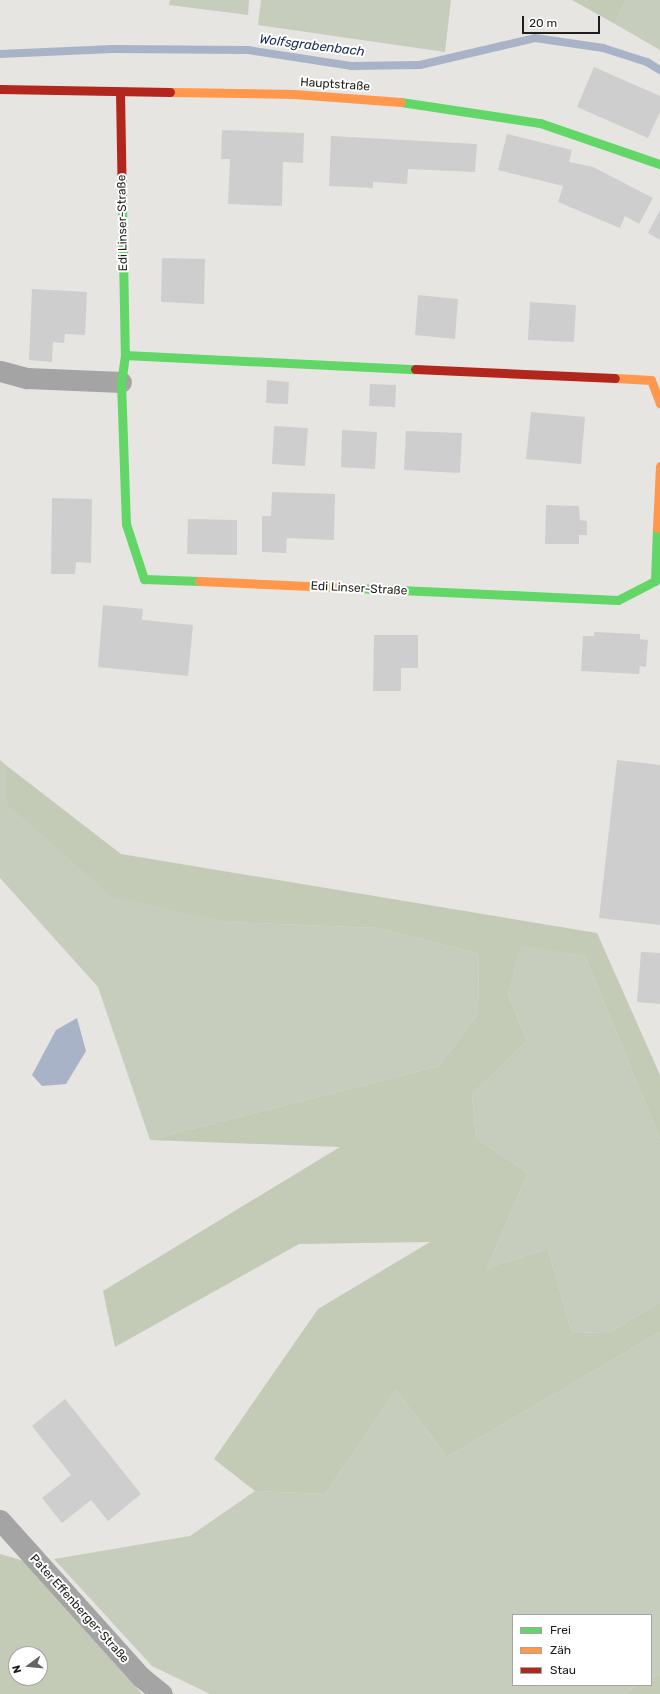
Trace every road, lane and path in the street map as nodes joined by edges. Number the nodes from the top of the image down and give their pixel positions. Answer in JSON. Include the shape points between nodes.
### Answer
{"nodes":[{"id":1,"x":0,"y":90,"type":"edge"},
{"id":2,"x":120,"y":92,"type":"junction"},
{"id":3,"x":660,"y":164,"type":"edge"},
{"id":4,"x":125,"y":355,"type":"junction"},
{"id":5,"x":0,"y":371,"type":"edge"},
{"id":6,"x":121,"y":382,"type":"junction"},
{"id":7,"x":660,"y":403,"type":"edge"},
{"id":8,"x":660,"y":466,"type":"edge"},
{"id":9,"x":0,"y":1520,"type":"edge"},
{"id":10,"x":162,"y":1694,"type":"edge"}],
"edges":[{"from":1,"to":2,"type":"street","name":"Hauptstraße"},
{"from":2,"to":3,"type":"street","name":"Hauptstraße","via":[[294,94],[401,102],[540,123]]},
{"from":2,"to":4,"type":"street","name":"Edi Linser-Straße"},
{"from":4,"to":6,"type":"street","name":"Edi Linser-Straße"},
{"from":4,"to":7,"type":"street","via":[[651,380]]},
{"from":5,"to":6,"type":"street","via":[[27,378]]},
{"from":6,"to":8,"type":"street","name":"Edi Linser-Straße","via":[[126,524],[144,579],[618,600],[655,581]]},
{"from":9,"to":10,"type":"street","name":"Pater Effenberger-Straße","via":[[141,1677]]}]}
